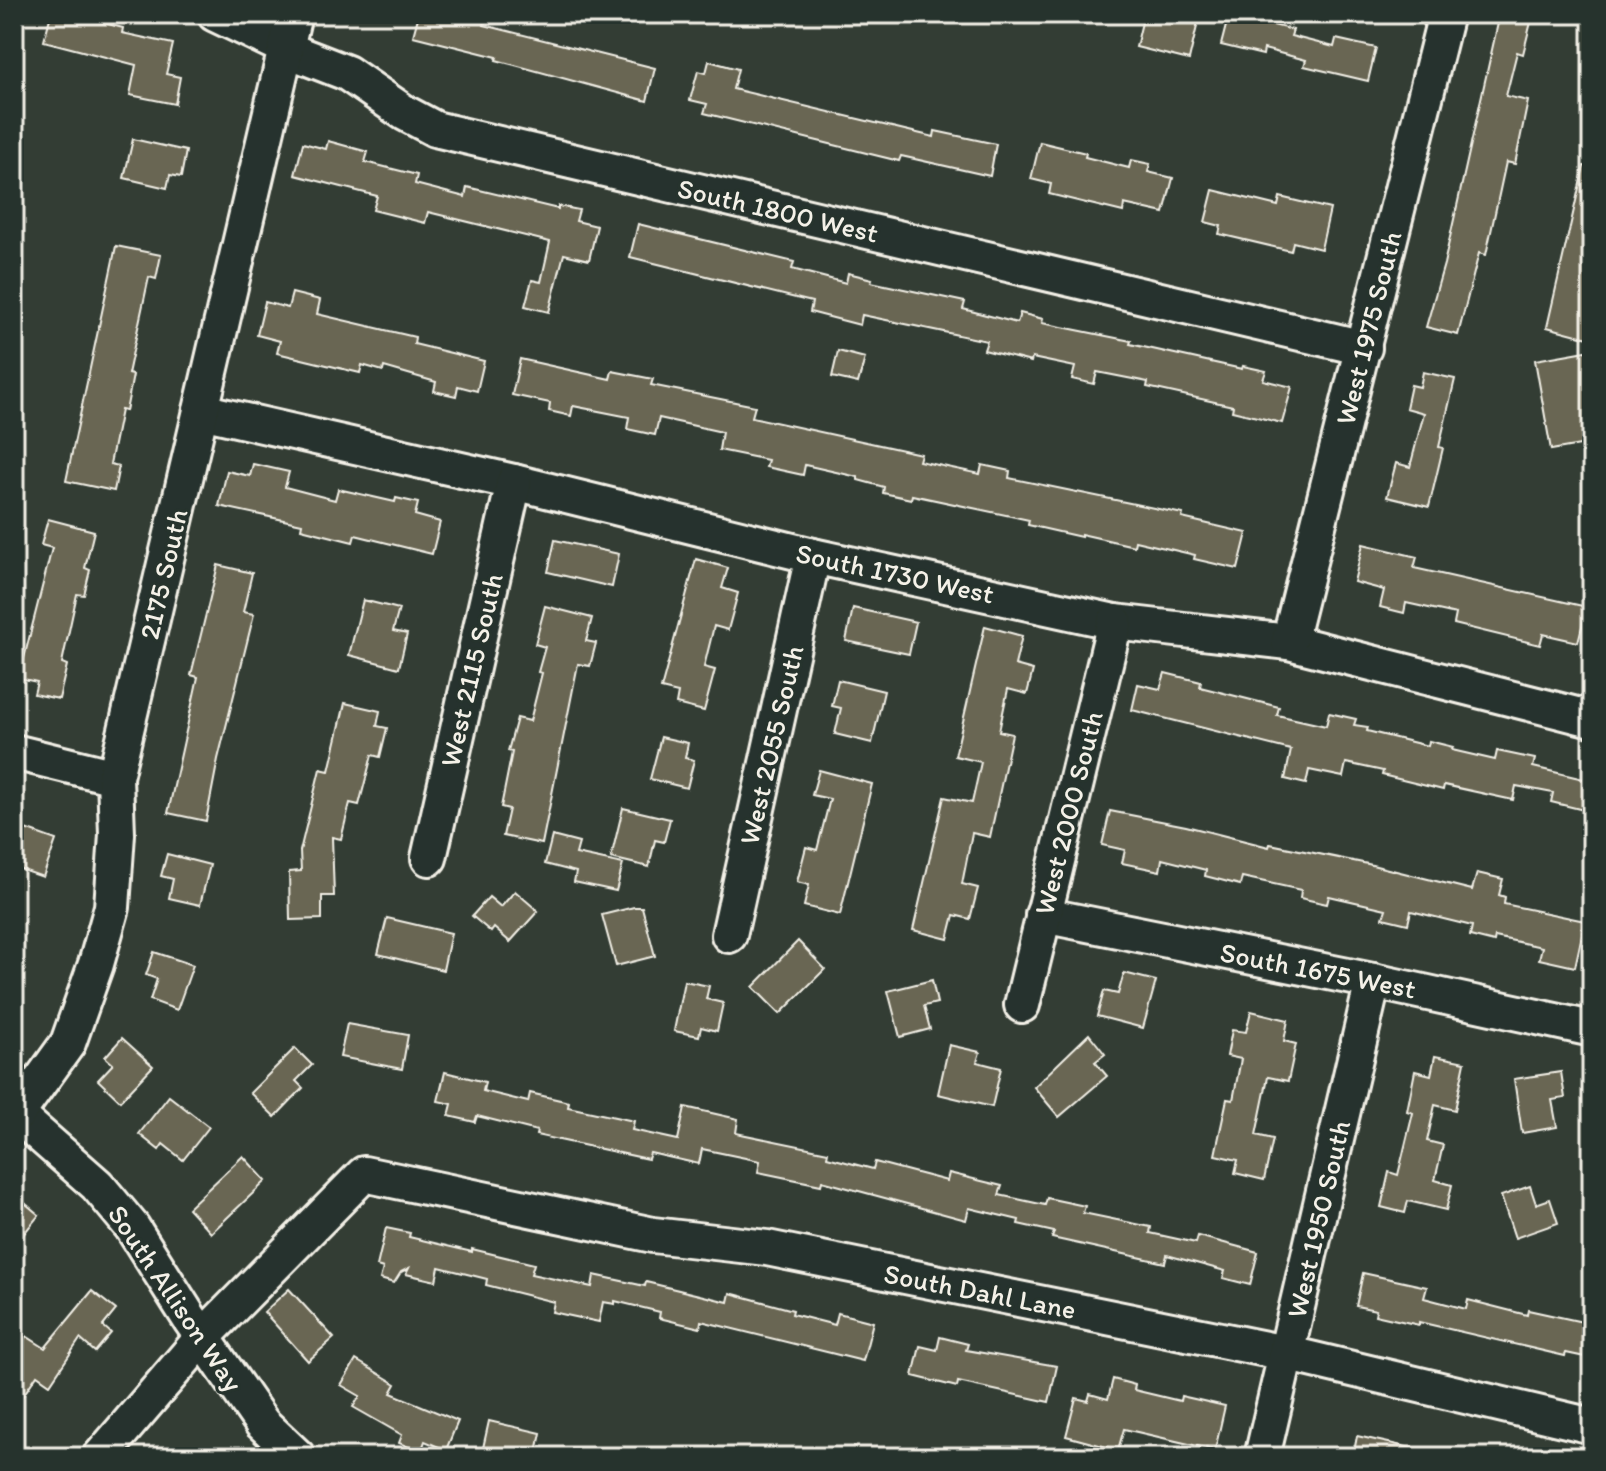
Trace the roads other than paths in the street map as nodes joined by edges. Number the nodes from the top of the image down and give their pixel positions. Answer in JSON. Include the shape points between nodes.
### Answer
{"nodes":[{"id":1,"x":215,"y":14,"type":"edge"},
{"id":2,"x":294,"y":14,"type":"edge"},
{"id":3,"x":1439,"y":16,"type":"edge"},
{"id":4,"x":286,"y":48,"type":"junction"},
{"id":5,"x":1364,"y":348,"type":"junction"},
{"id":6,"x":201,"y":411,"type":"junction"},
{"id":7,"x":514,"y":482,"type":"junction"},
{"id":8,"x":813,"y":556,"type":"junction"},
{"id":9,"x":1115,"y":622,"type":"junction"},
{"id":10,"x":1289,"y":642,"type":"junction"},
{"id":11,"x":1592,"y":719,"type":"edge"},
{"id":12,"x":14,"y":752,"type":"edge"},
{"id":13,"x":115,"y":777,"type":"junction"},
{"id":14,"x":429,"y":858,"type":"dead end"},
{"id":15,"x":1043,"y":915,"type":"junction"},
{"id":16,"x":729,"y":935,"type":"dead end"},
{"id":17,"x":1373,"y":981,"type":"junction"},
{"id":18,"x":1022,"y":1005,"type":"dead end"},
{"id":19,"x":1592,"y":1029,"type":"edge"},
{"id":20,"x":15,"y":1115,"type":"edge"},
{"id":21,"x":203,"y":1337,"type":"junction"},
{"id":22,"x":1285,"y":1353,"type":"junction"},
{"id":23,"x":1592,"y":1426,"type":"edge"},
{"id":24,"x":100,"y":1457,"type":"edge"},
{"id":25,"x":298,"y":1457,"type":"edge"},
{"id":26,"x":1262,"y":1457,"type":"edge"}],
"edges":[{"from":1,"to":4,"type":"street","name":"South 1800 West"},
{"from":2,"to":4,"type":"street","name":"2175 South"},
{"from":3,"to":5,"type":"street","name":"West 1975 South"},
{"from":4,"to":5,"type":"street","name":"South 1800 West","via":[[347,73],[435,129]]},
{"from":4,"to":6,"type":"street","name":"2175 South"},
{"from":5,"to":10,"type":"street","name":"West 1975 South"},
{"from":6,"to":7,"type":"street","name":"South 1730 West"},
{"from":6,"to":13,"type":"street","name":"2175 South"},
{"from":7,"to":8,"type":"street","name":"South 1730 West"},
{"from":7,"to":14,"type":"street","name":"West 2115 South"},
{"from":8,"to":9,"type":"street","name":"South 1730 West"},
{"from":8,"to":16,"type":"street","name":"West 2055 South"},
{"from":9,"to":10,"type":"street","name":"South 1730 West"},
{"from":9,"to":15,"type":"street","name":"West 2000 South"},
{"from":10,"to":11,"type":"street","name":"South 1730 West"},
{"from":12,"to":13,"type":"street"},
{"from":13,"to":20,"type":"street","name":"2175 South","via":[[112,907],[96,964],[68,1043]]},
{"from":15,"to":17,"type":"street","name":"South 1675 West"},
{"from":15,"to":18,"type":"street","name":"West 2000 South"},
{"from":17,"to":19,"type":"street","name":"South 1675 West"},
{"from":17,"to":22,"type":"street","name":"West 1950 South"},
{"from":20,"to":21,"type":"street","name":"South Allison Way","via":[[97,1185],[132,1227]]},
{"from":21,"to":22,"type":"street","name":"South Dahl Lane","via":[[364,1174],[653,1235],[767,1248]]},
{"from":21,"to":24,"type":"street"},
{"from":21,"to":25,"type":"street","name":"South Allison Way","via":[[262,1423]]},
{"from":22,"to":23,"type":"street","name":"South Dahl Lane"},
{"from":22,"to":26,"type":"street","name":"West 1950 South"}]}
